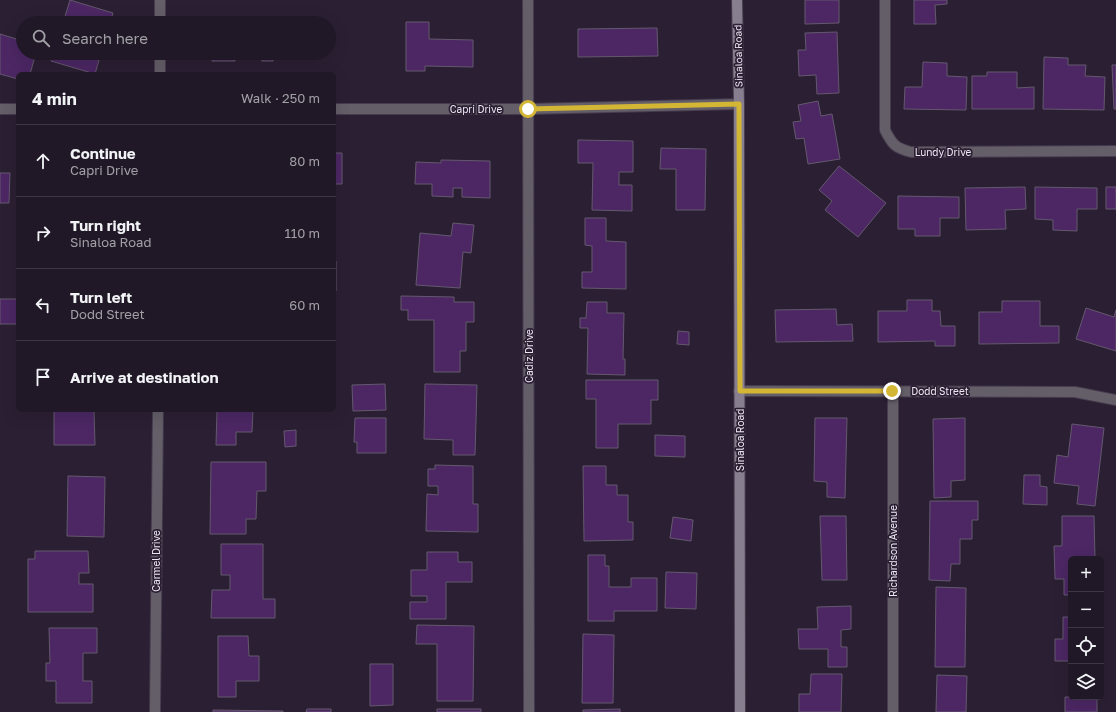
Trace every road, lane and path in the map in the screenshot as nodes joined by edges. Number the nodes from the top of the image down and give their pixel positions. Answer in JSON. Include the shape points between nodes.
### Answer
{"nodes":[{"id":1,"x":160,"y":0,"type":"edge"},
{"id":2,"x":528,"y":0,"type":"edge"},
{"id":3,"x":738,"y":0,"type":"edge"},
{"id":4,"x":885,"y":0,"type":"edge"},
{"id":5,"x":160,"y":16,"type":"edge"},
{"id":6,"x":160,"y":60,"type":"edge"},
{"id":7,"x":160,"y":72,"type":"edge"},
{"id":8,"x":739,"y":104,"type":"junction"},
{"id":9,"x":0,"y":109,"type":"edge"},
{"id":10,"x":16,"y":109,"type":"edge"},
{"id":11,"x":336,"y":109,"type":"edge"},
{"id":12,"x":528,"y":109,"type":"junction"},
{"id":13,"x":1116,"y":151,"type":"edge"},
{"id":14,"x":740,"y":391,"type":"junction"},
{"id":15,"x":892,"y":391,"type":"junction"},
{"id":16,"x":1116,"y":400,"type":"edge"},
{"id":17,"x":158,"y":412,"type":"edge"},
{"id":18,"x":155,"y":712,"type":"edge"},
{"id":19,"x":529,"y":712,"type":"edge"},
{"id":20,"x":740,"y":712,"type":"edge"},
{"id":21,"x":893,"y":712,"type":"edge"}],
"edges":[{"from":1,"to":5,"type":"street"},
{"from":2,"to":12,"type":"street","name":"Cadiz Drive"},
{"from":3,"to":8,"type":"street","name":"Sinaloa Road"},
{"from":4,"to":13,"type":"street","name":"Lundy Drive","via":[[885,130],[890,141],[900,149],[911,152]]},
{"from":6,"to":7,"type":"street"},
{"from":8,"to":12,"type":"street","name":"Capri Drive"},
{"from":8,"to":14,"type":"street","name":"Sinaloa Road"},
{"from":9,"to":10,"type":"street"},
{"from":11,"to":12,"type":"street","name":"Capri Drive"},
{"from":12,"to":19,"type":"street","name":"Cadiz Drive"},
{"from":14,"to":15,"type":"street","name":"Dodd Street"},
{"from":14,"to":20,"type":"street","name":"Sinaloa Road"},
{"from":15,"to":16,"type":"street","name":"Dodd Street","via":[[1075,392]]},
{"from":15,"to":21,"type":"street","name":"Richardson Avenue"},
{"from":17,"to":18,"type":"street","name":"Carmel Drive"}]}
